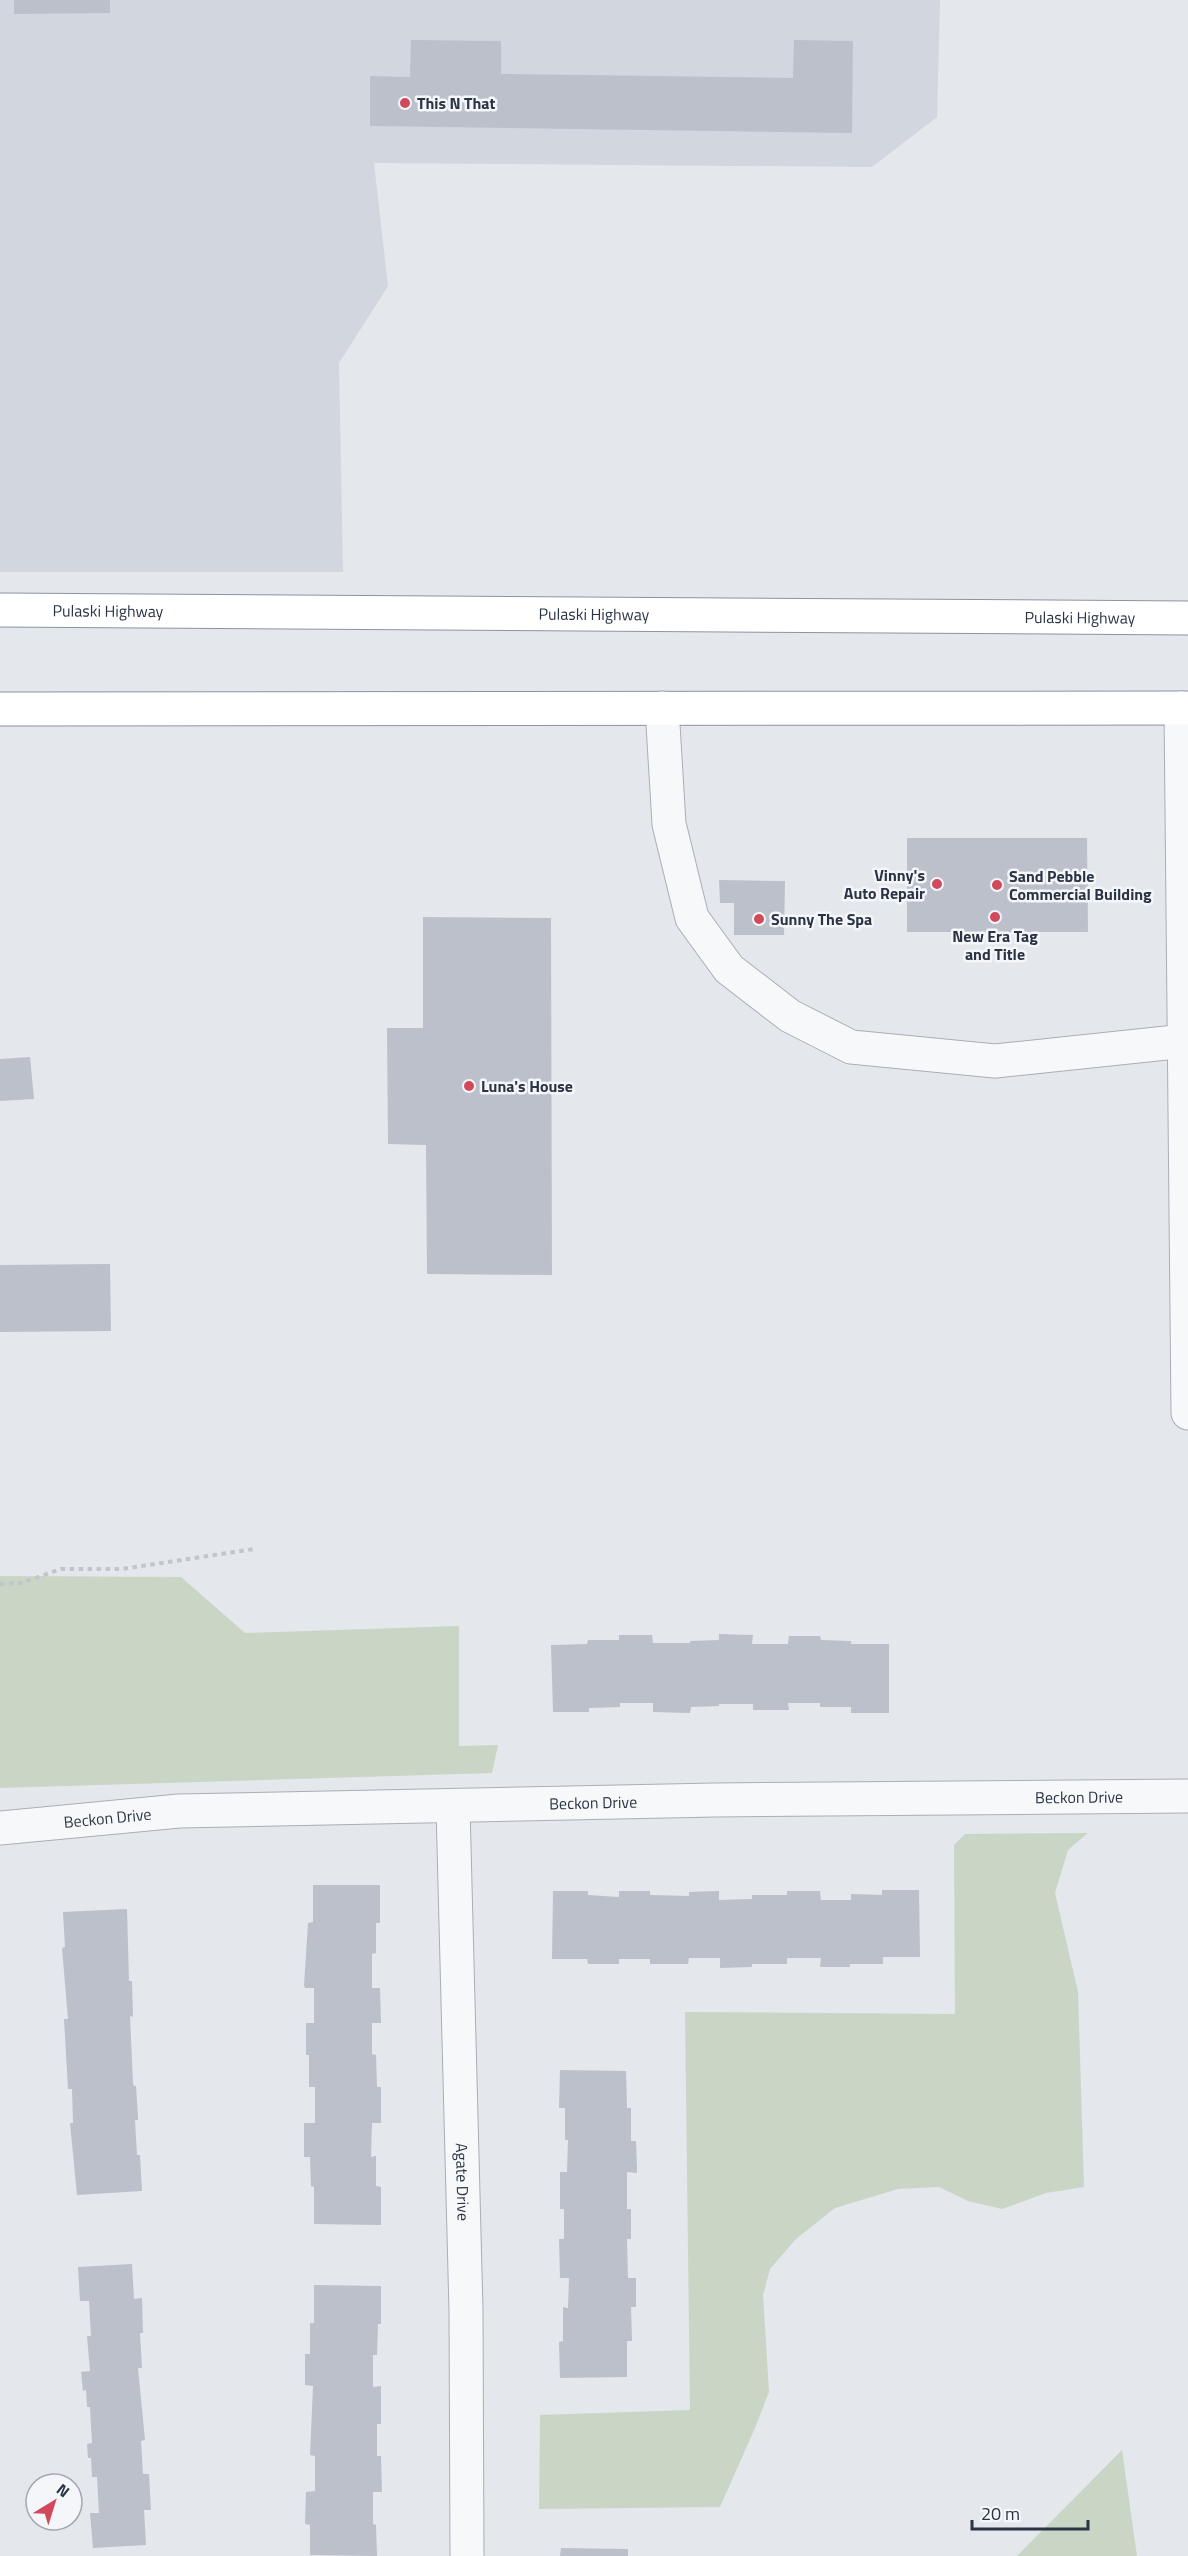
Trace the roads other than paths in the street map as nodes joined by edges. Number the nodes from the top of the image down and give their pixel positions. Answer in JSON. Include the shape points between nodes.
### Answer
{"nodes":[{"id":1,"x":0,"y":610,"type":"edge"},
{"id":2,"x":1188,"y":618,"type":"edge"},
{"id":3,"x":662,"y":708,"type":"junction"},
{"id":4,"x":1185,"y":708,"type":"edge"},
{"id":5,"x":0,"y":709,"type":"edge"},
{"id":6,"x":1185,"y":1041,"type":"junction"},
{"id":7,"x":1187,"y":1131,"type":"edge"},
{"id":8,"x":1188,"y":1413,"type":"edge"},
{"id":9,"x":1188,"y":1796,"type":"edge"},
{"id":10,"x":453,"y":1807,"type":"junction"},
{"id":11,"x":0,"y":1828,"type":"edge"},
{"id":12,"x":467,"y":2556,"type":"edge"}],
"edges":[{"from":1,"to":2,"type":"highway","name":"Pulaski Highway"},
{"from":3,"to":4,"type":"highway"},
{"from":3,"to":5,"type":"highway"},
{"from":3,"to":6,"type":"street","via":[[669,824],[692,918],[729,969],[790,1016],[851,1047],[995,1061]]},
{"from":4,"to":6,"type":"street"},
{"from":6,"to":7,"type":"street"},
{"from":7,"to":8,"type":"street"},
{"from":9,"to":10,"type":"street","name":"Beckon Drive","via":[[715,1800]]},
{"from":10,"to":11,"type":"street","name":"Beckon Drive","via":[[179,1811]]},
{"from":10,"to":12,"type":"street","name":"Agate Drive","via":[[466,2311]]}]}
